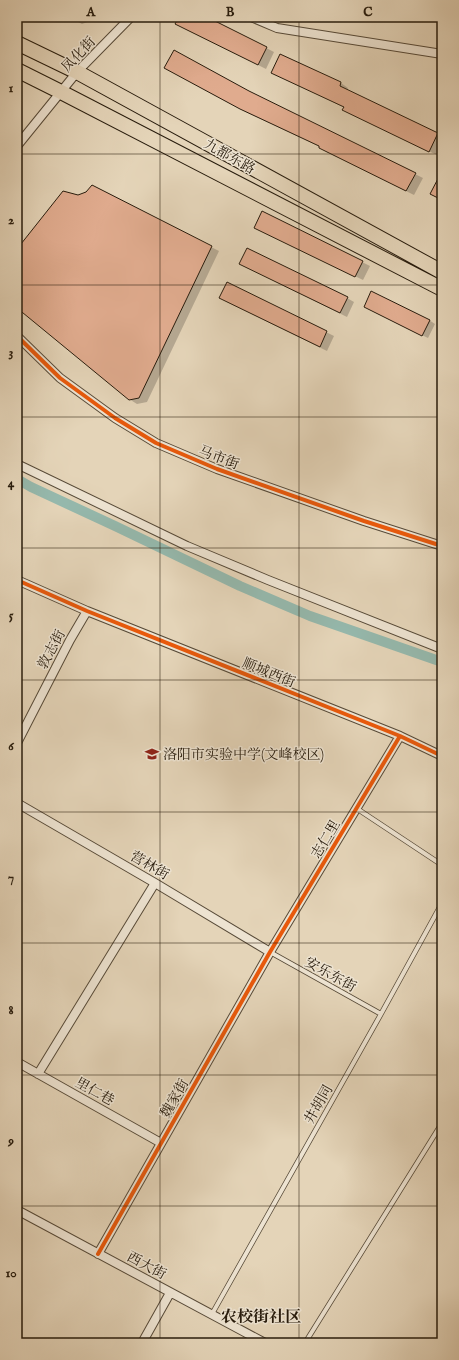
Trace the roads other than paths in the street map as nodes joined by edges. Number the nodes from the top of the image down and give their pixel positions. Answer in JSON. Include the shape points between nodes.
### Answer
{"nodes":[{"id":1,"x":131,"y":17,"type":"edge"},
{"id":2,"x":251,"y":17,"type":"edge"},
{"id":3,"x":17,"y":43,"type":"edge"},
{"id":4,"x":442,"y":54,"type":"edge"},
{"id":5,"x":17,"y":70,"type":"edge"},
{"id":6,"x":77,"y":72,"type":"junction"},
{"id":7,"x":61,"y":92,"type":"junction"},
{"id":8,"x":17,"y":146,"type":"edge"},
{"id":9,"x":442,"y":272,"type":"edge"},
{"id":10,"x":442,"y":289,"type":"edge"},
{"id":11,"x":17,"y":336,"type":"edge"},
{"id":12,"x":17,"y":464,"type":"edge"},
{"id":13,"x":442,"y":546,"type":"edge"},
{"id":14,"x":17,"y":580,"type":"edge"},
{"id":15,"x":88,"y":611,"type":"junction"},
{"id":16,"x":442,"y":649,"type":"edge"},
{"id":17,"x":400,"y":736,"type":"junction"},
{"id":18,"x":17,"y":743,"type":"edge"},
{"id":19,"x":442,"y":756,"type":"edge"},
{"id":20,"x":17,"y":803,"type":"edge"},
{"id":21,"x":356,"y":808,"type":"junction"},
{"id":22,"x":442,"y":865,"type":"edge"},
{"id":23,"x":155,"y":883,"type":"junction"},
{"id":24,"x":442,"y":903,"type":"edge"},
{"id":25,"x":270,"y":952,"type":"junction"},
{"id":26,"x":381,"y":1014,"type":"junction"},
{"id":27,"x":17,"y":1062,"type":"edge"},
{"id":28,"x":38,"y":1074,"type":"junction"},
{"id":29,"x":442,"y":1123,"type":"edge"},
{"id":30,"x":161,"y":1143,"type":"junction"},
{"id":31,"x":17,"y":1210,"type":"edge"},
{"id":32,"x":98,"y":1254,"type":"junction"},
{"id":33,"x":170,"y":1292,"type":"junction"},
{"id":34,"x":211,"y":1314,"type":"junction"},
{"id":35,"x":142,"y":1343,"type":"edge"},
{"id":36,"x":265,"y":1343,"type":"edge"},
{"id":37,"x":305,"y":1343,"type":"edge"}],
"edges":[{"from":1,"to":6,"type":"street","name":"凤化街"},
{"from":2,"to":4,"type":"street","via":[[277,28]]},
{"from":3,"to":6,"type":"highway","name":"九都东路"},
{"from":5,"to":7,"type":"highway","name":"九都东路"},
{"from":6,"to":7,"type":"street","name":"凤化街"},
{"from":6,"to":9,"type":"highway","name":"九都东路"},
{"from":7,"to":8,"type":"street","name":"凤化街"},
{"from":7,"to":10,"type":"highway","name":"九都东路"},
{"from":11,"to":13,"type":"street","name":"马市街","via":[[60,378],[115,418],[156,443],[217,469]]},
{"from":12,"to":16,"type":"street","via":[[202,552]]},
{"from":14,"to":15,"type":"street","name":"顺城西街"},
{"from":15,"to":17,"type":"street","name":"顺城西街"},
{"from":15,"to":18,"type":"street","name":"敦志街","via":[[70,640]]},
{"from":17,"to":19,"type":"street","name":"顺城西街"},
{"from":17,"to":21,"type":"street","name":"志仁里"},
{"from":20,"to":23,"type":"street","name":"营林街"},
{"from":21,"to":22,"type":"lane"},
{"from":21,"to":25,"type":"street","name":"志仁里"},
{"from":23,"to":25,"type":"street","name":"营林街"},
{"from":23,"to":28,"type":"street"},
{"from":24,"to":26,"type":"lane","name":"井胡同"},
{"from":25,"to":26,"type":"lane","name":"安乐东街"},
{"from":25,"to":30,"type":"street","name":"魏家街"},
{"from":26,"to":34,"type":"lane","name":"井胡同"},
{"from":27,"to":28,"type":"street","name":"里仁巷"},
{"from":28,"to":30,"type":"street","name":"里仁巷"},
{"from":29,"to":37,"type":"lane"},
{"from":30,"to":32,"type":"street","name":"魏家街"},
{"from":31,"to":32,"type":"street","name":"西大街"},
{"from":32,"to":33,"type":"street","name":"西大街"},
{"from":33,"to":34,"type":"street","name":"西大街"},
{"from":33,"to":35,"type":"street"},
{"from":34,"to":36,"type":"street","name":"西大街"}]}
